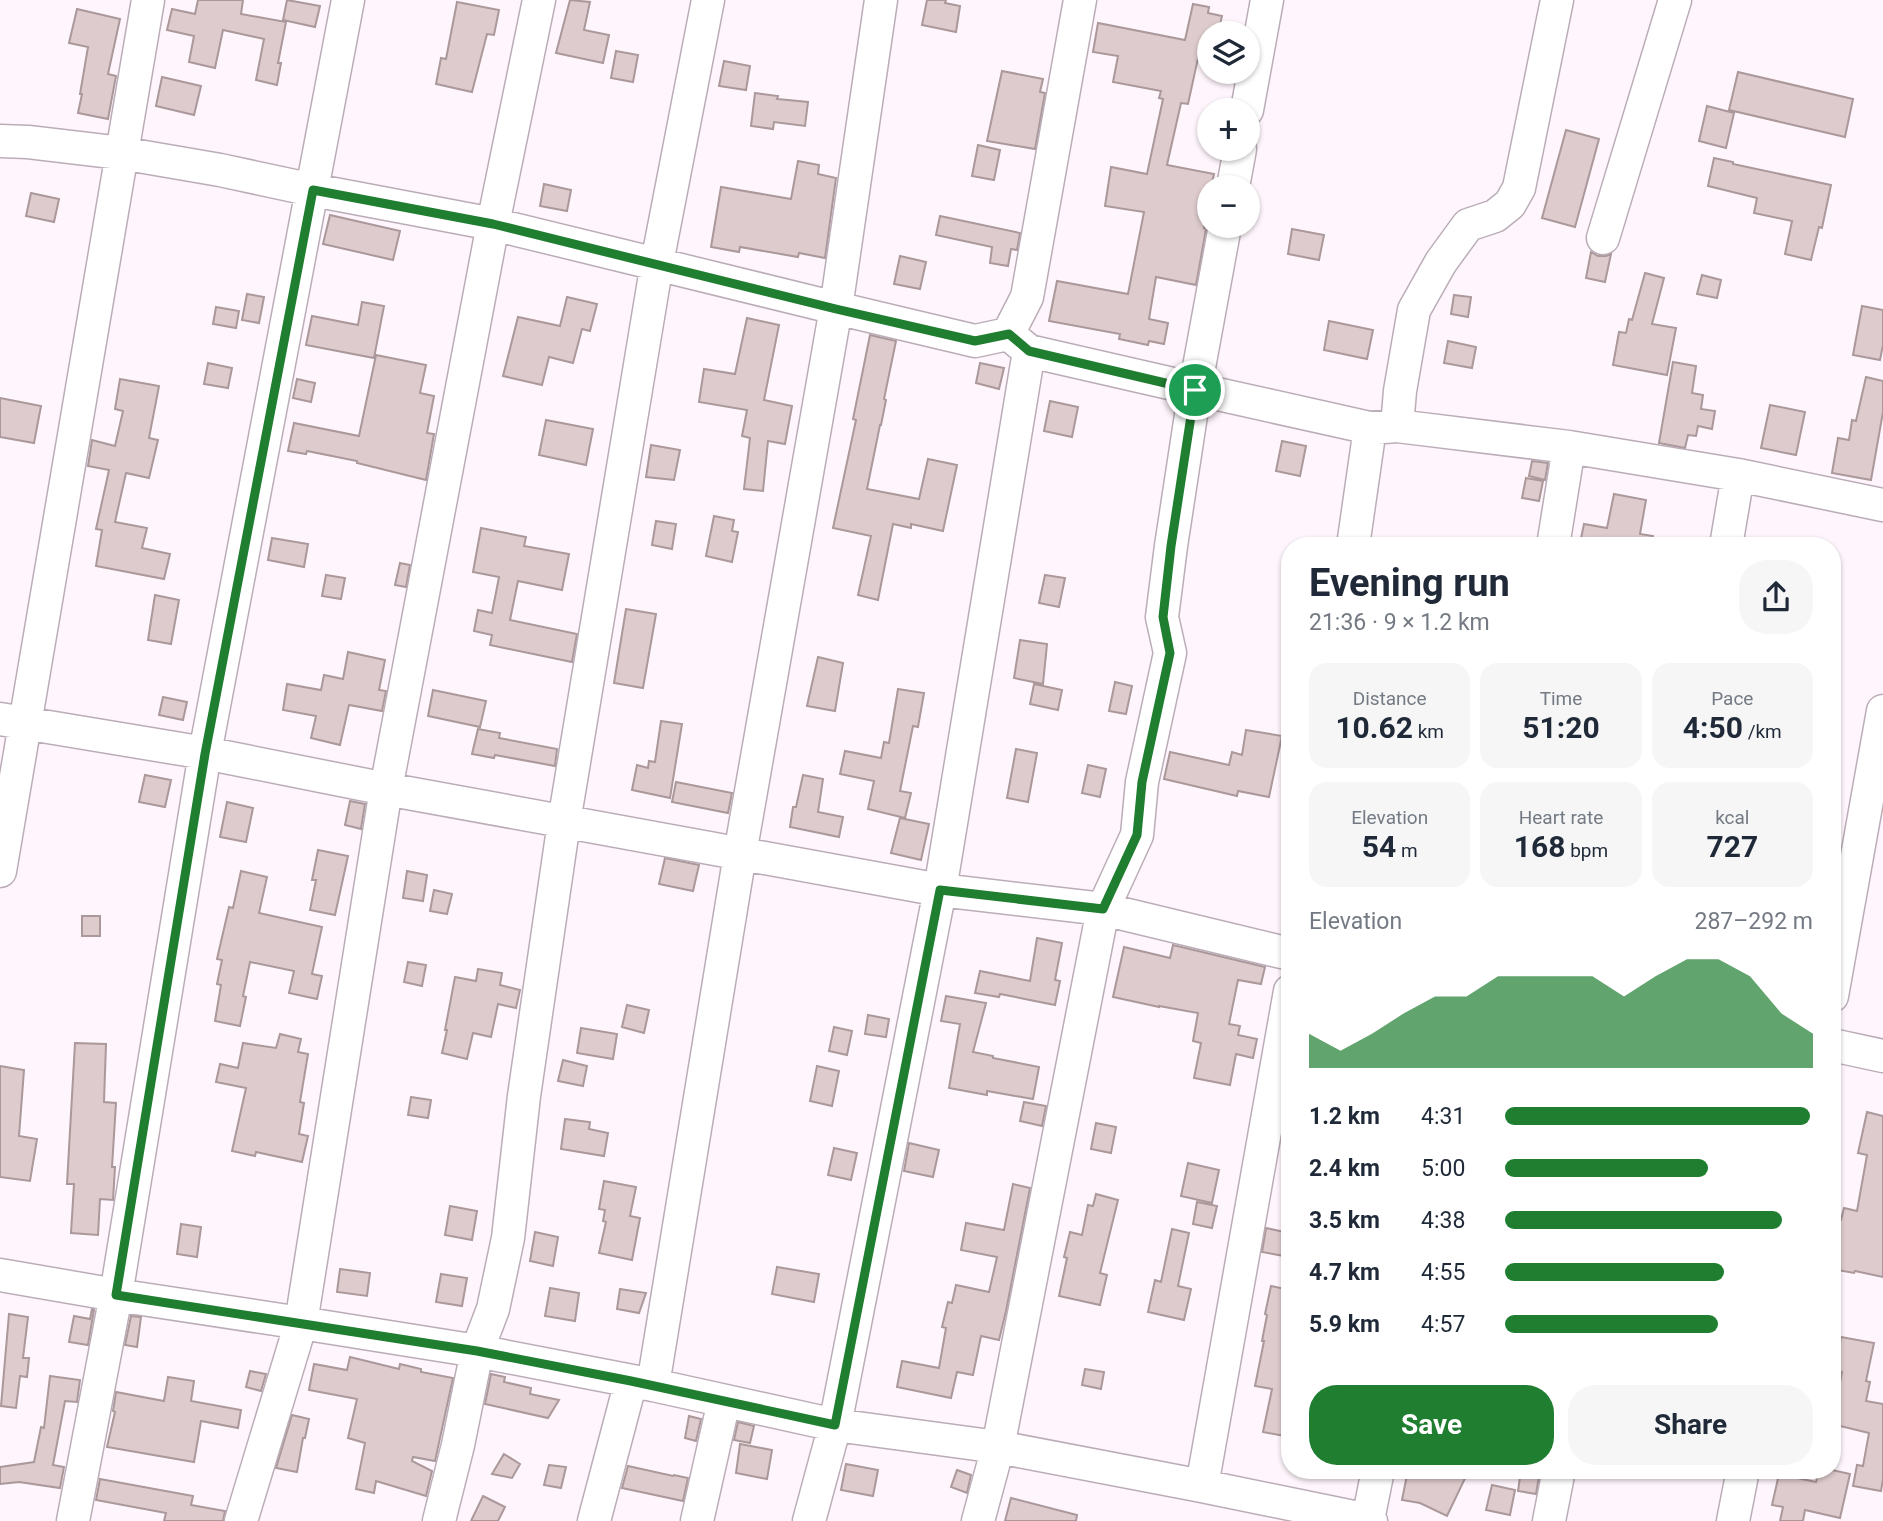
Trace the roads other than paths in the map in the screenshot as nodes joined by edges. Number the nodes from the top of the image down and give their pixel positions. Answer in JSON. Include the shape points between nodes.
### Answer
{"nodes":[{"id":1,"x":148,"y":0,"type":"edge"},
{"id":2,"x":348,"y":0,"type":"edge"},
{"id":3,"x":538,"y":0,"type":"edge"},
{"id":4,"x":708,"y":0,"type":"edge"},
{"id":5,"x":881,"y":0,"type":"edge"},
{"id":6,"x":1080,"y":0,"type":"edge"},
{"id":7,"x":1267,"y":0,"type":"edge"},
{"id":8,"x":1557,"y":0,"type":"edge"},
{"id":9,"x":1675,"y":0,"type":"edge"},
{"id":10,"x":1249,"y":98,"type":"edge"},
{"id":11,"x":0,"y":141,"type":"edge"},
{"id":12,"x":121,"y":153,"type":"junction"},
{"id":13,"x":313,"y":190,"type":"junction"},
{"id":14,"x":493,"y":224,"type":"junction"},
{"id":15,"x":1223,"y":238,"type":"edge"},
{"id":16,"x":1603,"y":238,"type":"dead end"},
{"id":17,"x":657,"y":263,"type":"junction"},
{"id":18,"x":836,"y":309,"type":"junction"},
{"id":19,"x":1019,"y":342,"type":"junction"},
{"id":20,"x":1195,"y":390,"type":"junction"},
{"id":21,"x":1383,"y":427,"type":"junction"},
{"id":22,"x":1569,"y":447,"type":"junction"},
{"id":23,"x":1738,"y":475,"type":"junction"},
{"id":24,"x":1883,"y":505,"type":"edge"},
{"id":25,"x":1355,"y":537,"type":"edge"},
{"id":26,"x":1554,"y":537,"type":"edge"},
{"id":27,"x":1728,"y":537,"type":"edge"},
{"id":28,"x":1883,"y":711,"type":"edge"},
{"id":29,"x":12,"y":721,"type":"edge"},
{"id":30,"x":205,"y":754,"type":"junction"},
{"id":31,"x":386,"y":789,"type":"junction"},
{"id":32,"x":564,"y":822,"type":"junction"},
{"id":33,"x":740,"y":854,"type":"junction"},
{"id":34,"x":0,"y":871,"type":"edge"},
{"id":35,"x":940,"y":890,"type":"junction"},
{"id":36,"x":1103,"y":909,"type":"junction"},
{"id":37,"x":1841,"y":946,"type":"edge"},
{"id":38,"x":1281,"y":952,"type":"edge"},
{"id":39,"x":1281,"y":1042,"type":"edge"},
{"id":40,"x":1841,"y":1047,"type":"edge"},
{"id":41,"x":1883,"y":1056,"type":"edge"},
{"id":42,"x":0,"y":1275,"type":"edge"},
{"id":43,"x":116,"y":1295,"type":"junction"},
{"id":44,"x":301,"y":1323,"type":"junction"},
{"id":45,"x":477,"y":1351,"type":"junction"},
{"id":46,"x":642,"y":1383,"type":"junction"},
{"id":47,"x":724,"y":1401,"type":"junction"},
{"id":48,"x":835,"y":1425,"type":"junction"},
{"id":49,"x":998,"y":1447,"type":"junction"},
{"id":50,"x":1376,"y":1479,"type":"edge"},
{"id":51,"x":1557,"y":1479,"type":"edge"},
{"id":52,"x":1741,"y":1479,"type":"edge"},
{"id":53,"x":1202,"y":1486,"type":"junction"},
{"id":54,"x":73,"y":1521,"type":"edge"},
{"id":55,"x":241,"y":1521,"type":"edge"},
{"id":56,"x":439,"y":1521,"type":"edge"},
{"id":57,"x":594,"y":1521,"type":"edge"},
{"id":58,"x":697,"y":1521,"type":"edge"},
{"id":59,"x":809,"y":1521,"type":"edge"},
{"id":60,"x":978,"y":1521,"type":"edge"},
{"id":61,"x":1369,"y":1521,"type":"edge"},
{"id":62,"x":1549,"y":1521,"type":"edge"},
{"id":63,"x":1733,"y":1521,"type":"edge"}],
"edges":[{"from":1,"to":12,"type":"street"},
{"from":2,"to":13,"type":"street"},
{"from":3,"to":14,"type":"street"},
{"from":4,"to":17,"type":"street"},
{"from":5,"to":18,"type":"street"},
{"from":6,"to":19,"type":"street"},
{"from":7,"to":10,"type":"street"},
{"from":8,"to":21,"type":"street","via":[[1519,188],[1510,204],[1494,216],[1468,225],[1441,262],[1414,310],[1402,379]]},
{"from":9,"to":16,"type":"street"},
{"from":11,"to":12,"type":"street"},
{"from":12,"to":13,"type":"street"},
{"from":12,"to":29,"type":"street"},
{"from":13,"to":14,"type":"street"},
{"from":13,"to":30,"type":"street"},
{"from":14,"to":17,"type":"street"},
{"from":14,"to":31,"type":"street"},
{"from":15,"to":20,"type":"street"},
{"from":17,"to":18,"type":"street"},
{"from":17,"to":32,"type":"street"},
{"from":18,"to":19,"type":"street","via":[[975,341]]},
{"from":18,"to":33,"type":"street"},
{"from":19,"to":20,"type":"street"},
{"from":19,"to":35,"type":"street"},
{"from":20,"to":21,"type":"street"},
{"from":20,"to":36,"type":"street","via":[[1163,617],[1170,653],[1142,782],[1137,835]]},
{"from":21,"to":22,"type":"street"},
{"from":21,"to":25,"type":"street"},
{"from":22,"to":23,"type":"street"},
{"from":22,"to":26,"type":"street"},
{"from":23,"to":24,"type":"street"},
{"from":23,"to":27,"type":"street"},
{"from":28,"to":37,"type":"street"},
{"from":29,"to":30,"type":"street"},
{"from":29,"to":34,"type":"street"},
{"from":30,"to":31,"type":"street"},
{"from":30,"to":43,"type":"street"},
{"from":31,"to":32,"type":"street"},
{"from":31,"to":44,"type":"street"},
{"from":32,"to":33,"type":"street"},
{"from":32,"to":45,"type":"street","via":[[508,1238],[493,1309]]},
{"from":33,"to":35,"type":"street"},
{"from":33,"to":46,"type":"street"},
{"from":35,"to":36,"type":"street"},
{"from":35,"to":48,"type":"street"},
{"from":36,"to":38,"type":"street"},
{"from":36,"to":49,"type":"street"},
{"from":39,"to":53,"type":"street"},
{"from":40,"to":41,"type":"street"},
{"from":42,"to":43,"type":"street"},
{"from":43,"to":44,"type":"street"},
{"from":43,"to":54,"type":"street"},
{"from":44,"to":45,"type":"street"},
{"from":44,"to":55,"type":"street"},
{"from":45,"to":46,"type":"street"},
{"from":45,"to":56,"type":"street"},
{"from":46,"to":47,"type":"street"},
{"from":46,"to":57,"type":"street"},
{"from":47,"to":48,"type":"street"},
{"from":47,"to":58,"type":"street"},
{"from":48,"to":49,"type":"street"},
{"from":48,"to":59,"type":"street"},
{"from":49,"to":53,"type":"street"},
{"from":49,"to":60,"type":"street"},
{"from":50,"to":61,"type":"street"},
{"from":51,"to":62,"type":"street"},
{"from":52,"to":63,"type":"street"},
{"from":53,"to":61,"type":"street"}]}
